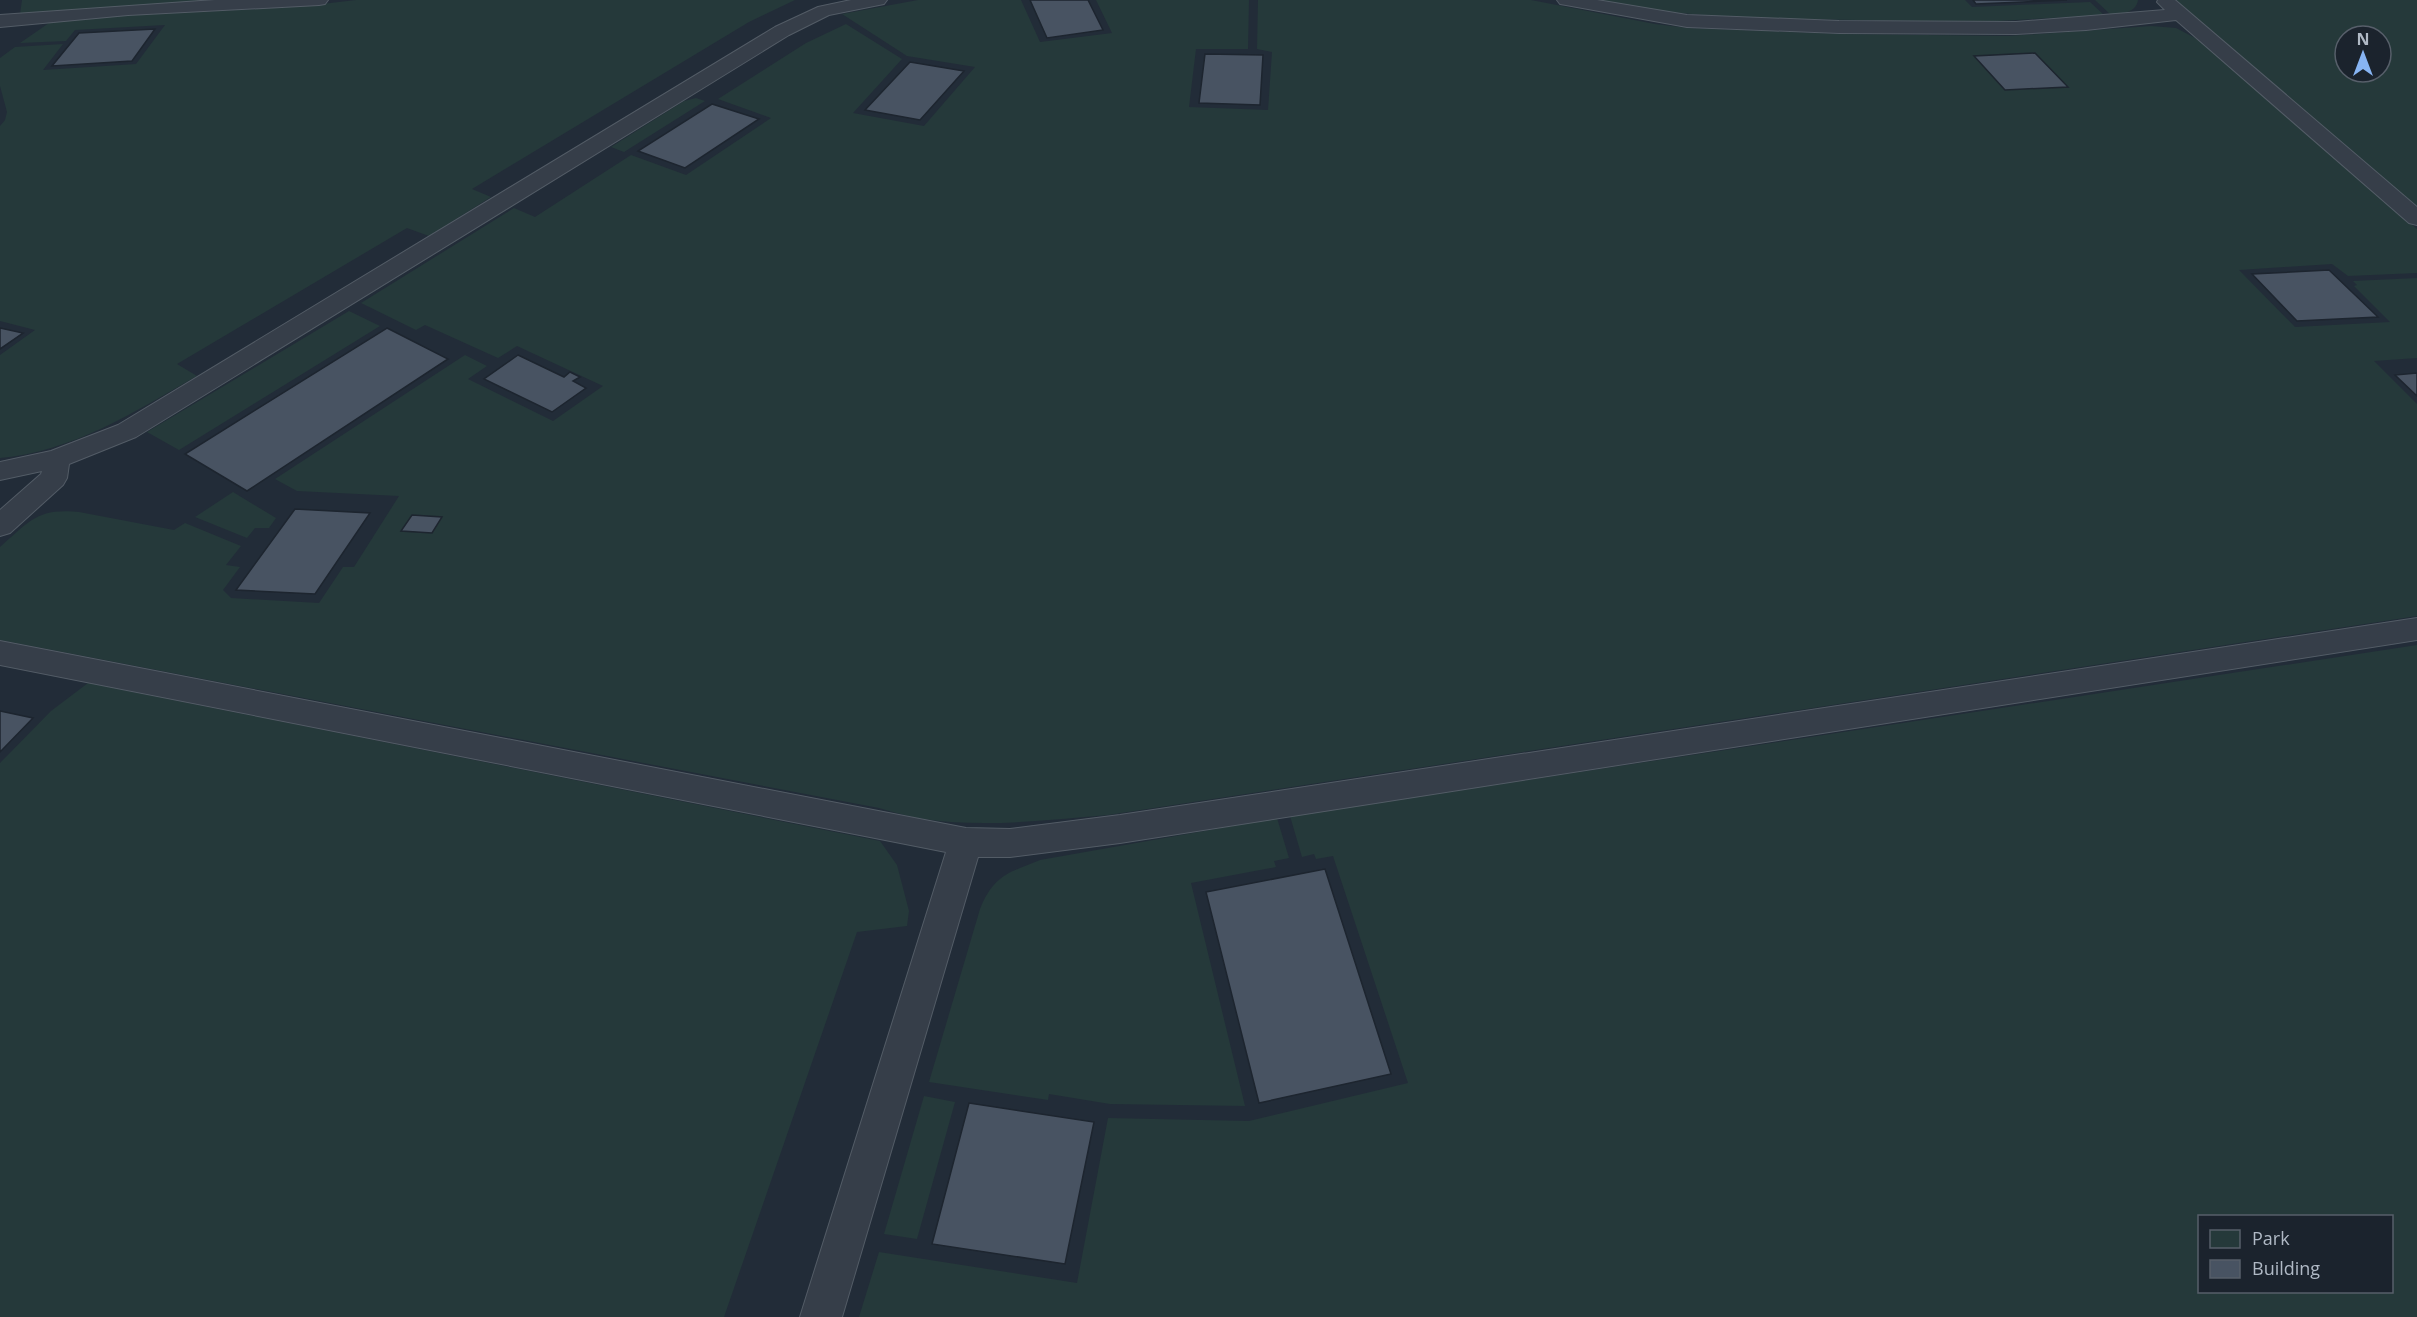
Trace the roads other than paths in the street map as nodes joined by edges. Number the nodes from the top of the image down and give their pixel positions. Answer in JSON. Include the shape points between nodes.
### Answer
{"nodes":[{"id":1,"x":319,"y":0,"type":"edge"},
{"id":2,"x":878,"y":0,"type":"edge"},
{"id":3,"x":1566,"y":0,"type":"edge"},
{"id":4,"x":2163,"y":0,"type":"edge"},
{"id":5,"x":2181,"y":14,"type":"junction"},
{"id":6,"x":0,"y":21,"type":"edge"},
{"id":7,"x":2417,"y":218,"type":"edge"},
{"id":8,"x":57,"y":459,"type":"junction"},
{"id":9,"x":0,"y":471,"type":"edge"},
{"id":10,"x":0,"y":526,"type":"edge"},
{"id":11,"x":2417,"y":629,"type":"edge"},
{"id":12,"x":0,"y":653,"type":"edge"},
{"id":13,"x":966,"y":842,"type":"junction"},
{"id":14,"x":821,"y":1317,"type":"edge"}],
"edges":[{"from":1,"to":6,"type":"lane"},
{"from":2,"to":8,"type":"lane","via":[[824,11],[782,32],[162,411],[127,431]]},
{"from":3,"to":5,"type":"lane","via":[[1687,21],[1839,27],[2016,28]]},
{"from":4,"to":5,"type":"lane"},
{"from":5,"to":7,"type":"lane"},
{"from":8,"to":9,"type":"lane"},
{"from":8,"to":10,"type":"lane","via":[[54,478]]},
{"from":11,"to":13,"type":"lane","via":[[1120,830],[1010,843]]},
{"from":12,"to":13,"type":"lane"},
{"from":13,"to":14,"type":"lane"}]}
